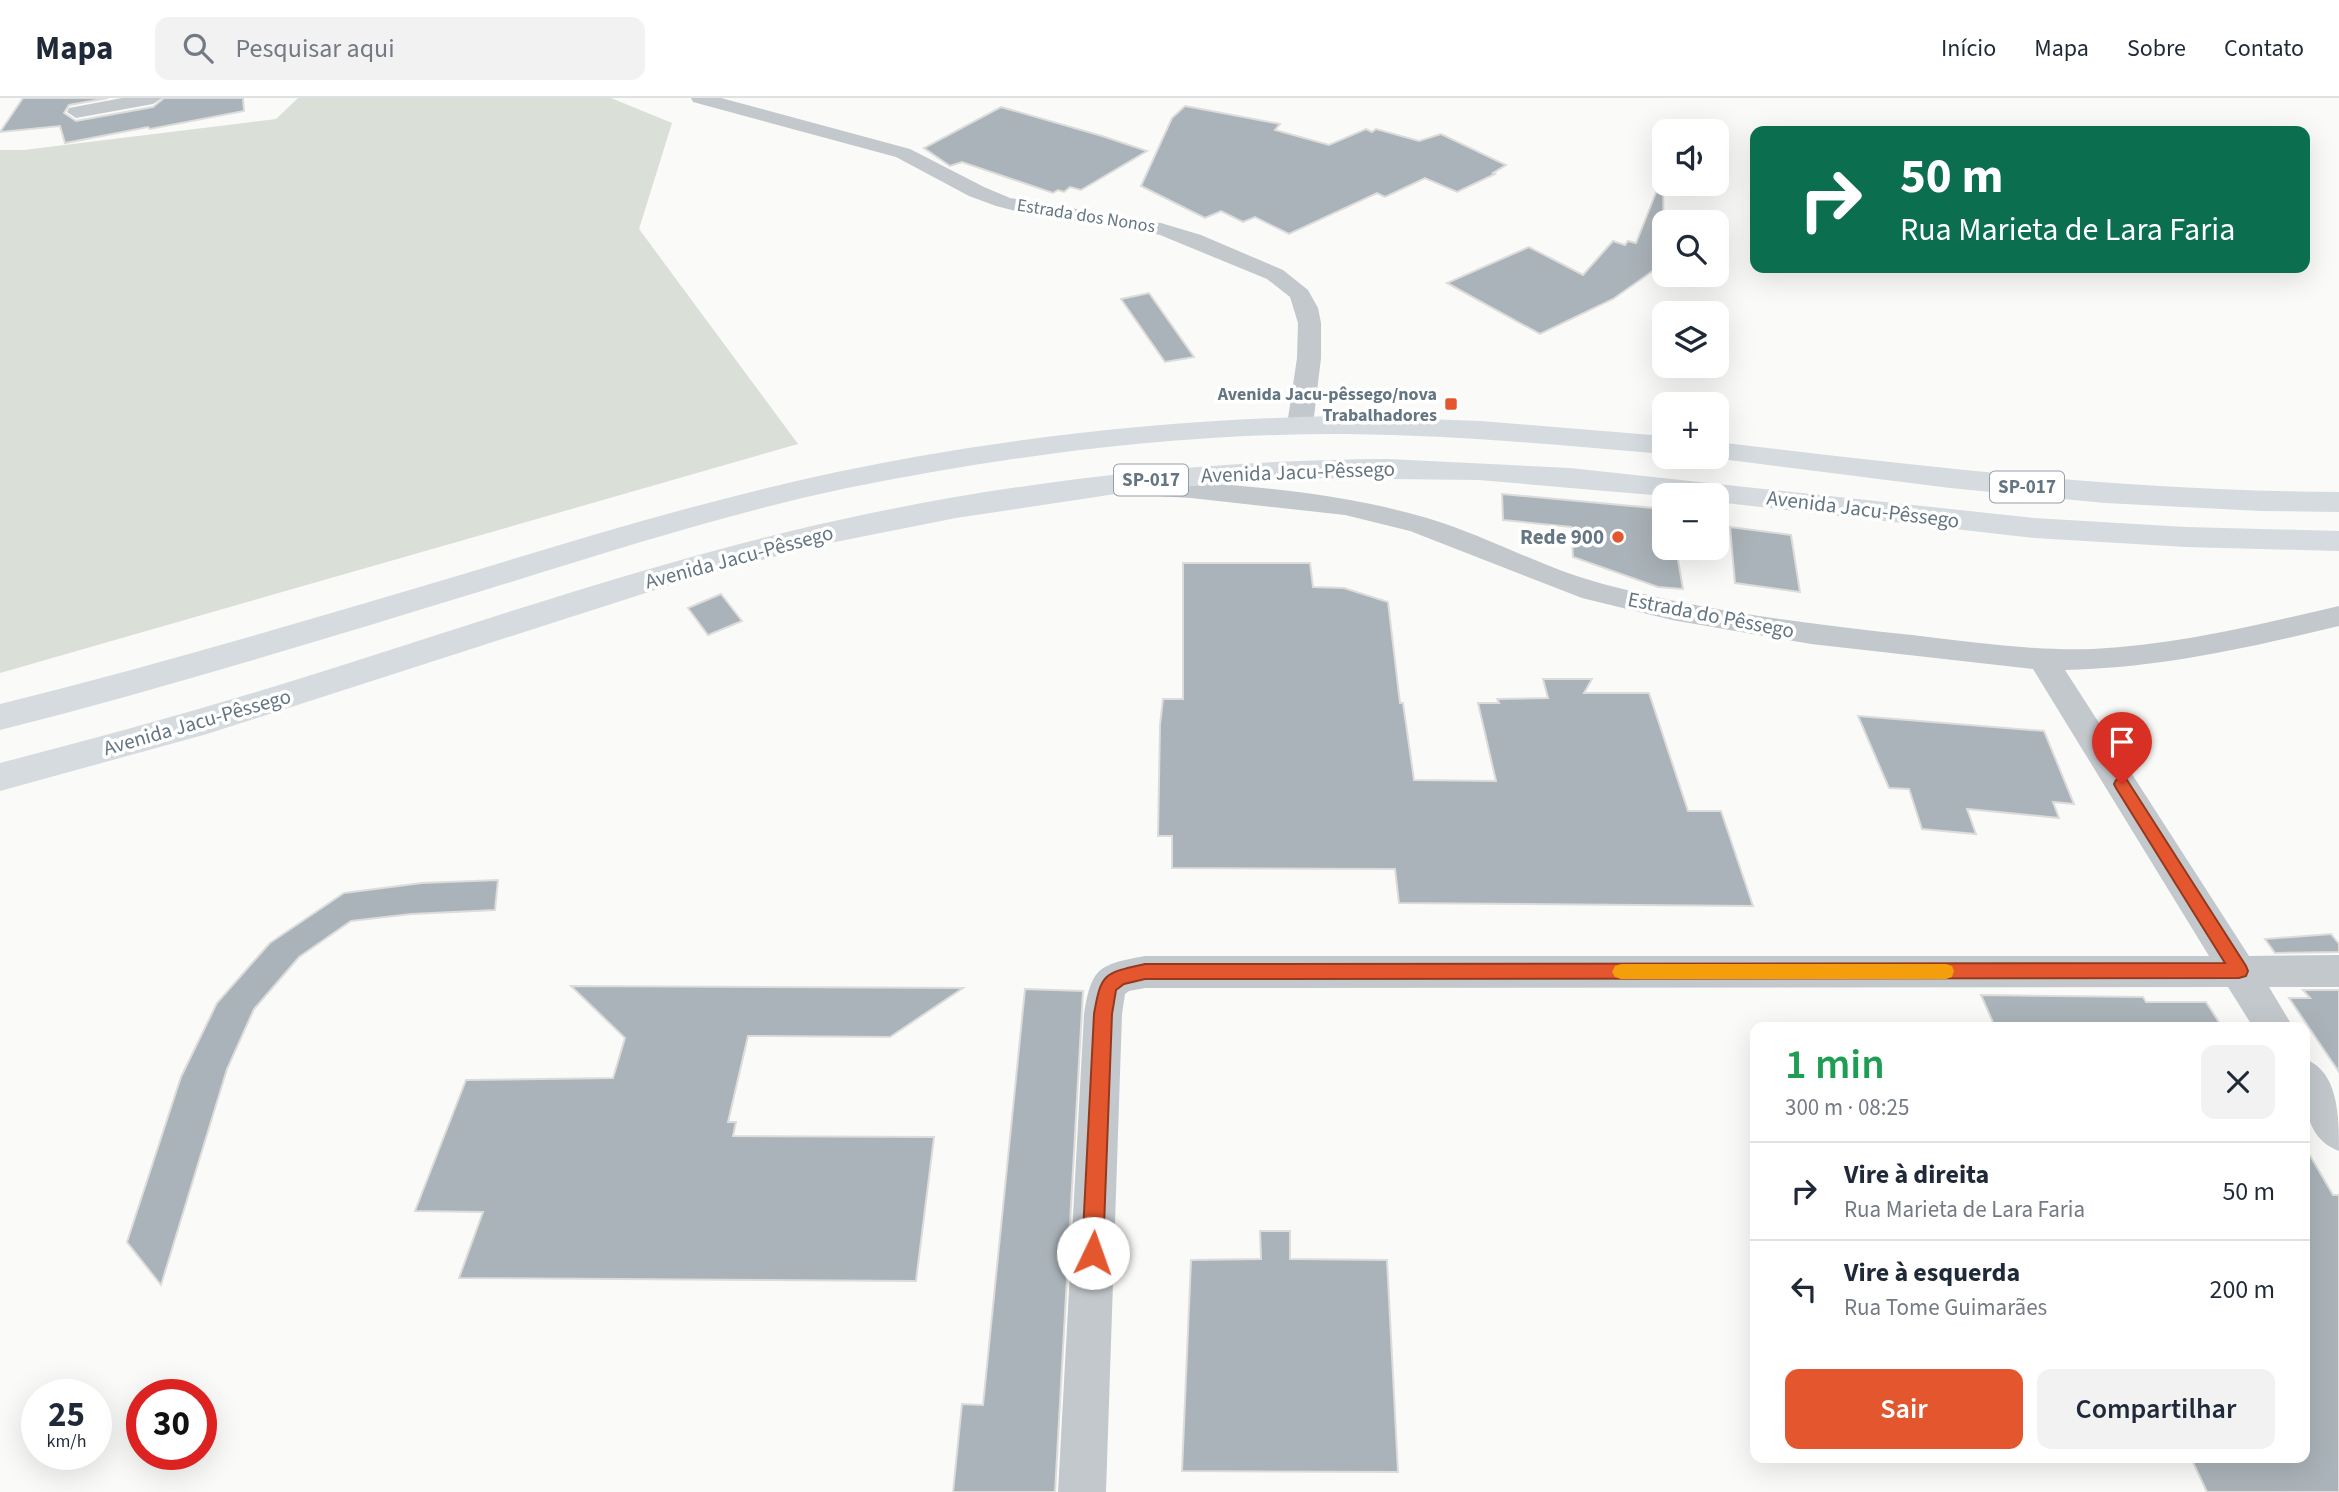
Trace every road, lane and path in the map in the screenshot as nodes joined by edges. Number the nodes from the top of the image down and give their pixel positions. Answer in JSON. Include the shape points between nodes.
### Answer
{"nodes":[{"id":1,"x":153,"y":98,"type":"edge"},
{"id":2,"x":700,"y":98,"type":"edge"},
{"id":3,"x":76,"y":111,"type":"dead end"},
{"id":4,"x":1300,"y":425,"type":"junction"},
{"id":5,"x":1652,"y":444,"type":"edge"},
{"id":6,"x":1729,"y":452,"type":"edge"},
{"id":7,"x":1094,"y":486,"type":"junction"},
{"id":8,"x":2339,"y":502,"type":"edge"},
{"id":9,"x":2339,"y":541,"type":"edge"},
{"id":10,"x":2339,"y":616,"type":"edge"},
{"id":11,"x":2043,"y":660,"type":"junction"},
{"id":12,"x":0,"y":717,"type":"edge"},
{"id":13,"x":0,"y":777,"type":"edge"},
{"id":14,"x":2239,"y":971,"type":"junction"},
{"id":15,"x":2339,"y":971,"type":"edge"},
{"id":16,"x":2271,"y":1022,"type":"edge"},
{"id":17,"x":2310,"y":1084,"type":"edge"},
{"id":18,"x":2339,"y":1132,"type":"edge"},
{"id":19,"x":1082,"y":1492,"type":"edge"}],
"edges":[{"from":1,"to":3,"type":"street"},
{"from":2,"to":4,"type":"street","name":"Estrada dos Nonos","via":[[903,153],[973,191],[1023,208],[1165,230],[1283,280],[1300,295],[1308,311],[1310,337]]},
{"from":4,"to":5,"type":"highway","name":"Avenida Jacu-Pêssego","number":"SP-017","via":[[1539,433]]},
{"from":4,"to":12,"type":"highway","name":"Avenida Jacu-Pêssego","number":"SP-017","via":[[1081,441],[844,480],[714,511],[220,658]]},
{"from":6,"to":8,"type":"highway","name":"Avenida Jacu-Pêssego","number":"SP-017","via":[[2130,497]]},
{"from":7,"to":9,"type":"highway","name":"Avenida Jacu-Pêssego","number":"SP-017","via":[[1308,468],[1521,472],[2099,534]]},
{"from":7,"to":11,"type":"street","name":"Estrada do Pêssego","via":[[1191,490],[1345,507],[1419,526],[1592,591],[1672,610],[1811,634]]},
{"from":7,"to":13,"type":"highway","name":"Avenida Jacu-Pêssego","number":"SP-017","via":[[774,545],[596,596],[236,714]]},
{"from":10,"to":11,"type":"street","name":"Estrada do Pêssego","via":[[2167,653]]},
{"from":11,"to":14,"type":"street"},
{"from":14,"to":15,"type":"street"},
{"from":14,"to":16,"type":"street"},
{"from":14,"to":19,"type":"street","via":[[1145,972],[1119,977],[1107,987],[1102,1028]]},
{"from":17,"to":18,"type":"street"}]}
